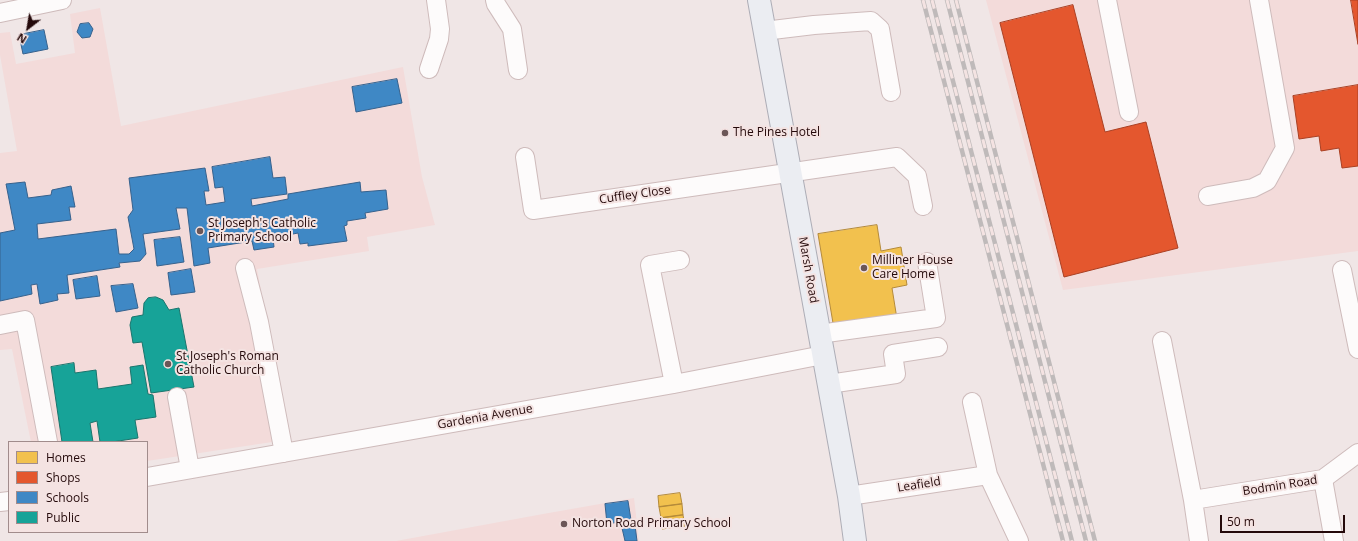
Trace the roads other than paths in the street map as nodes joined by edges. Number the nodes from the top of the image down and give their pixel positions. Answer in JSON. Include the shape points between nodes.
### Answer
{"nodes":[{"id":1,"x":62,"y":0,"type":"edge"},
{"id":2,"x":436,"y":0,"type":"edge"},
{"id":3,"x":496,"y":0,"type":"edge"},
{"id":4,"x":759,"y":0,"type":"edge"},
{"id":5,"x":1107,"y":0,"type":"edge"},
{"id":6,"x":1259,"y":0,"type":"edge"},
{"id":7,"x":0,"y":13,"type":"edge"},
{"id":8,"x":764,"y":31,"type":"junction"},
{"id":9,"x":429,"y":69,"type":"dead end"},
{"id":10,"x":518,"y":70,"type":"dead end"},
{"id":11,"x":891,"y":92,"type":"dead end"},
{"id":12,"x":1129,"y":112,"type":"dead end"},
{"id":13,"x":525,"y":157,"type":"dead end"},
{"id":14,"x":790,"y":173,"type":"junction"},
{"id":15,"x":1208,"y":196,"type":"dead end"},
{"id":16,"x":923,"y":206,"type":"dead end"},
{"id":17,"x":680,"y":260,"type":"dead end"},
{"id":18,"x":927,"y":262,"type":"dead end"},
{"id":19,"x":245,"y":268,"type":"dead end"},
{"id":20,"x":1342,"y":270,"type":"dead end"},
{"id":21,"x":0,"y":325,"type":"edge"},
{"id":22,"x":1162,"y":342,"type":"dead end"},
{"id":23,"x":821,"y":345,"type":"junction"},
{"id":24,"x":938,"y":347,"type":"dead end"},
{"id":25,"x":1358,"y":349,"type":"edge"},
{"id":26,"x":674,"y":384,"type":"junction"},
{"id":27,"x":829,"y":384,"type":"junction"},
{"id":28,"x":177,"y":397,"type":"dead end"},
{"id":29,"x":972,"y":402,"type":"dead end"},
{"id":30,"x":48,"y":441,"type":"edge"},
{"id":31,"x":284,"y":453,"type":"junction"},
{"id":32,"x":1358,"y":453,"type":"edge"},
{"id":33,"x":190,"y":469,"type":"junction"},
{"id":34,"x":988,"y":474,"type":"junction"},
{"id":35,"x":148,"y":477,"type":"edge"},
{"id":36,"x":1323,"y":479,"type":"junction"},
{"id":37,"x":849,"y":496,"type":"junction"},
{"id":38,"x":1193,"y":500,"type":"junction"},
{"id":39,"x":855,"y":541,"type":"edge"},
{"id":40,"x":1019,"y":541,"type":"edge"},
{"id":41,"x":1199,"y":541,"type":"edge"},
{"id":42,"x":1334,"y":541,"type":"edge"}],
"edges":[{"from":1,"to":7,"type":"street"},
{"from":2,"to":9,"type":"street","via":[[439,39]]},
{"from":3,"to":10,"type":"street","via":[[512,29]]},
{"from":4,"to":8,"type":"main road","name":"Marsh Road"},
{"from":5,"to":12,"type":"street"},
{"from":6,"to":15,"type":"street","via":[[1284,148],[1268,181],[1254,188]]},
{"from":8,"to":11,"type":"street","via":[[871,21],[880,29]]},
{"from":8,"to":14,"type":"main road","name":"Marsh Road"},
{"from":13,"to":14,"type":"street","name":"Cuffley Close","via":[[533,210]]},
{"from":14,"to":16,"type":"street","via":[[897,157],[918,176]]},
{"from":14,"to":23,"type":"main road","name":"Marsh Road"},
{"from":17,"to":26,"type":"street","via":[[650,265]]},
{"from":18,"to":23,"type":"street","name":"Gardenia Avenue","via":[[936,318]]},
{"from":19,"to":31,"type":"street","via":[[259,322]]},
{"from":20,"to":25,"type":"street"},
{"from":21,"to":30,"type":"street","via":[[25,320]]},
{"from":22,"to":38,"type":"street"},
{"from":23,"to":26,"type":"street","name":"Gardenia Avenue"},
{"from":23,"to":27,"type":"main road","name":"Marsh Road"},
{"from":24,"to":27,"type":"street","via":[[893,354],[896,374]]},
{"from":26,"to":31,"type":"street","name":"Gardenia Avenue"},
{"from":27,"to":37,"type":"main road","name":"Marsh Road"},
{"from":28,"to":33,"type":"street"},
{"from":29,"to":34,"type":"street"},
{"from":31,"to":33,"type":"street","name":"Gardenia Avenue"},
{"from":32,"to":36,"type":"street","name":"Bodmin Road"},
{"from":33,"to":35,"type":"street","name":"Gardenia Avenue"},
{"from":34,"to":37,"type":"street","name":"Leafield"},
{"from":34,"to":40,"type":"street"},
{"from":36,"to":38,"type":"street","name":"Bodmin Road"},
{"from":36,"to":42,"type":"street"},
{"from":37,"to":39,"type":"main road","name":"Marsh Road"},
{"from":38,"to":41,"type":"street"}]}
